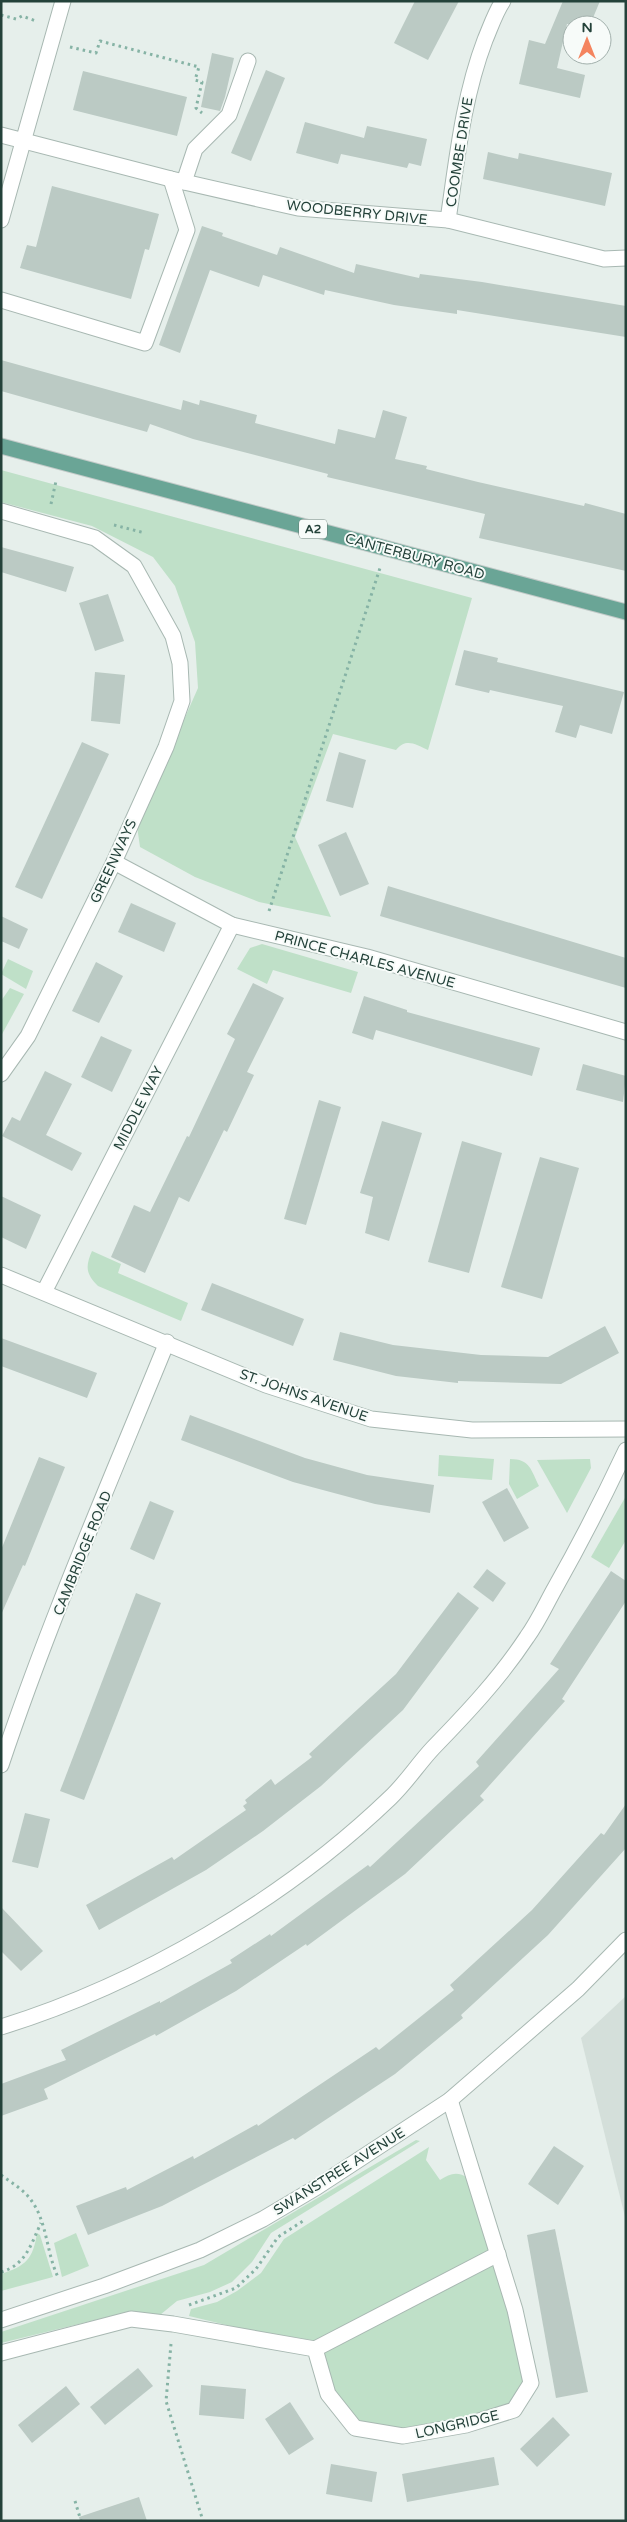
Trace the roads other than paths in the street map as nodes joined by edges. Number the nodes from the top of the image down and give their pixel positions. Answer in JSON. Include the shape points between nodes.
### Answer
{"nodes":[{"id":1,"x":63,"y":1,"type":"edge"},
{"id":2,"x":503,"y":1,"type":"edge"},
{"id":3,"x":248,"y":61,"type":"dead end"},
{"id":4,"x":1,"y":135,"type":"edge"},
{"id":5,"x":23,"y":142,"type":"junction"},
{"id":6,"x":178,"y":181,"type":"junction"},
{"id":7,"x":1,"y":220,"type":"edge"},
{"id":8,"x":448,"y":220,"type":"junction"},
{"id":9,"x":626,"y":258,"type":"edge"},
{"id":10,"x":1,"y":300,"type":"edge"},
{"id":11,"x":1,"y":446,"type":"edge"},
{"id":12,"x":1,"y":511,"type":"edge"},
{"id":13,"x":626,"y":612,"type":"edge"},
{"id":14,"x":114,"y":862,"type":"junction"},
{"id":15,"x":232,"y":924,"type":"junction"},
{"id":16,"x":626,"y":1032,"type":"edge"},
{"id":17,"x":1,"y":1074,"type":"edge"},
{"id":18,"x":1,"y":1275,"type":"edge"},
{"id":19,"x":44,"y":1292,"type":"junction"},
{"id":20,"x":167,"y":1342,"type":"junction"},
{"id":21,"x":626,"y":1429,"type":"edge"},
{"id":22,"x":626,"y":1450,"type":"edge"},
{"id":23,"x":1,"y":1765,"type":"edge"},
{"id":24,"x":626,"y":1940,"type":"edge"},
{"id":25,"x":1,"y":2027,"type":"edge"},
{"id":26,"x":450,"y":2100,"type":"junction"},
{"id":27,"x":498,"y":2254,"type":"junction"},
{"id":28,"x":1,"y":2320,"type":"edge"},
{"id":29,"x":315,"y":2349,"type":"junction"},
{"id":30,"x":1,"y":2353,"type":"edge"}],
"edges":[{"from":1,"to":5,"type":"street"},
{"from":2,"to":8,"type":"street","name":"COOMBE DRIVE","via":[[480,52],[465,104]]},
{"from":3,"to":6,"type":"street","via":[[229,115],[195,149]]},
{"from":4,"to":5,"type":"street","name":"WOODBERRY DRIVE"},
{"from":5,"to":6,"type":"street","name":"WOODBERRY DRIVE"},
{"from":5,"to":7,"type":"street"},
{"from":6,"to":8,"type":"street","name":"WOODBERRY DRIVE","via":[[298,208]]},
{"from":6,"to":10,"type":"street","via":[[187,230],[145,344]]},
{"from":8,"to":9,"type":"street","name":"WOODBERRY DRIVE","via":[[604,260]]},
{"from":11,"to":13,"type":"main road","name":"CANTERBURY ROAD","number":"A2"},
{"from":12,"to":14,"type":"street","name":"GREENWAYS","via":[[95,538],[134,566],[173,636],[180,663],[182,701],[166,747]]},
{"from":14,"to":15,"type":"street","name":"PRINCE CHARLES AVENUE"},
{"from":14,"to":17,"type":"street","name":"GREENWAYS","via":[[28,1036]]},
{"from":15,"to":16,"type":"street","name":"PRINCE CHARLES AVENUE","via":[[367,956]]},
{"from":15,"to":19,"type":"street","name":"MIDDLE WAY"},
{"from":18,"to":19,"type":"street","name":"ST. JOHNS AVENUE"},
{"from":19,"to":20,"type":"street","name":"ST. JOHNS AVENUE"},
{"from":20,"to":21,"type":"street","name":"ST. JOHNS AVENUE","via":[[266,1385],[371,1419],[472,1430]]},
{"from":20,"to":23,"type":"street","name":"CAMBRIDGE ROAD","via":[[75,1569]]},
{"from":22,"to":25,"type":"street","via":[[593,1521],[527,1637],[481,1699],[391,1797],[278,1889],[207,1936],[124,1978]]},
{"from":24,"to":26,"type":"street","name":"SWANSTREE AVENUE","via":[[578,1988]]},
{"from":26,"to":27,"type":"street","name":"LONGRIDGE"},
{"from":26,"to":28,"type":"street","name":"SWANSTREE AVENUE","via":[[317,2187],[263,2219],[200,2250]]},
{"from":27,"to":29,"type":"street"},
{"from":27,"to":29,"type":"street","name":"LONGRIDGE","via":[[515,2310],[531,2383],[514,2410],[466,2425],[403,2436],[354,2428],[328,2394]]},
{"from":29,"to":30,"type":"street","via":[[131,2319]]}]}
